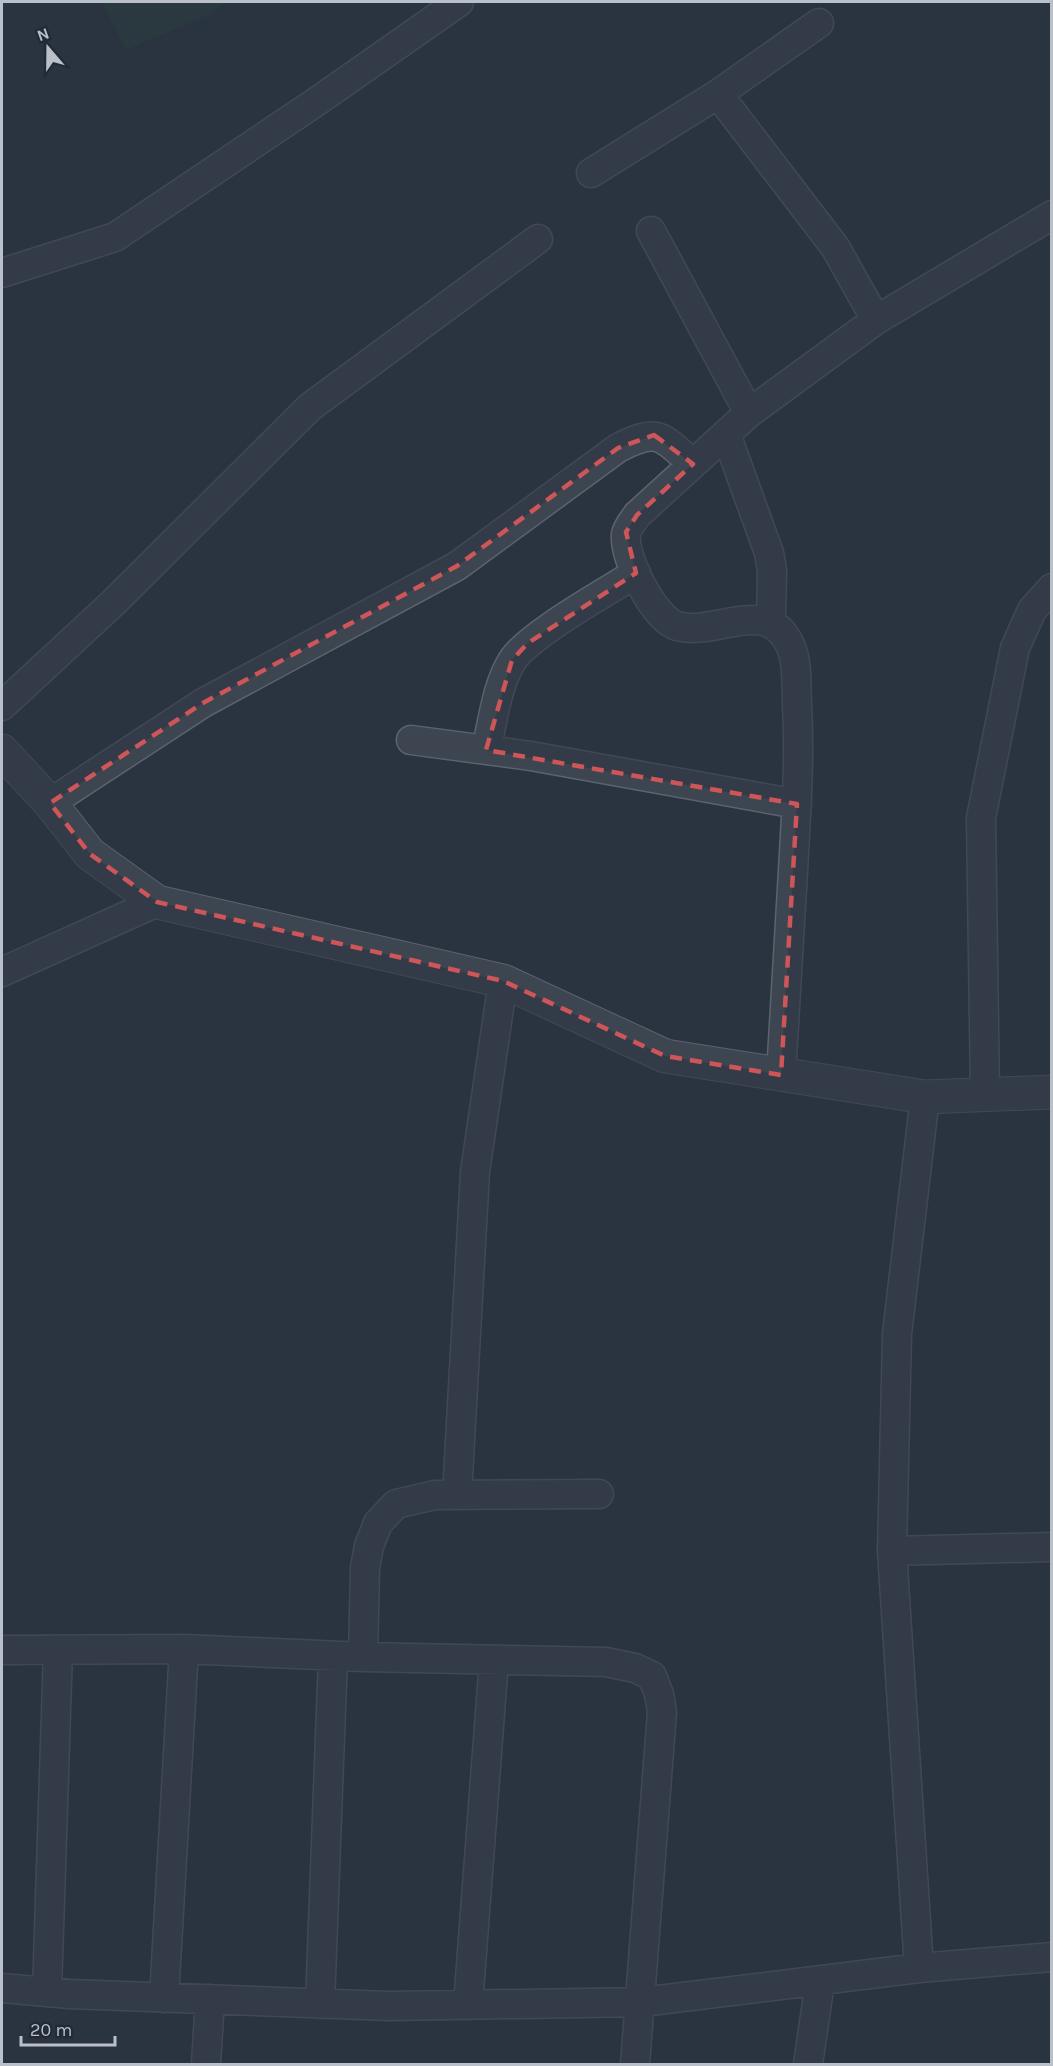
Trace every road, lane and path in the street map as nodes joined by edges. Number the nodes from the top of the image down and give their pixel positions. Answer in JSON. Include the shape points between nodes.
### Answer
{"nodes":[{"id":1,"x":459,"y":2,"type":"edge"},
{"id":2,"x":819,"y":23,"type":"dead end"},
{"id":3,"x":718,"y":94,"type":"junction"},
{"id":4,"x":591,"y":173,"type":"dead end"},
{"id":5,"x":1052,"y":215,"type":"edge"},
{"id":6,"x":651,"y":231,"type":"dead end"},
{"id":7,"x":538,"y":239,"type":"dead end"},
{"id":8,"x":2,"y":273,"type":"edge"},
{"id":9,"x":876,"y":320,"type":"junction"},
{"id":10,"x":749,"y":413,"type":"junction"},
{"id":11,"x":726,"y":434,"type":"junction"},
{"id":12,"x":693,"y":464,"type":"junction"},
{"id":13,"x":636,"y":573,"type":"junction"},
{"id":14,"x":1052,"y":588,"type":"edge"},
{"id":15,"x":771,"y":621,"type":"junction"},
{"id":16,"x":2,"y":706,"type":"edge"},
{"id":17,"x":411,"y":741,"type":"dead end"},
{"id":18,"x":486,"y":750,"type":"junction"},
{"id":19,"x":2,"y":751,"type":"edge"},
{"id":20,"x":50,"y":803,"type":"junction"},
{"id":21,"x":797,"y":804,"type":"junction"},
{"id":22,"x":157,"y":902,"type":"junction"},
{"id":23,"x":2,"y":972,"type":"edge"},
{"id":24,"x":503,"y":981,"type":"junction"},
{"id":25,"x":781,"y":1075,"type":"junction"},
{"id":26,"x":1052,"y":1092,"type":"edge"},
{"id":27,"x":985,"y":1094,"type":"junction"},
{"id":28,"x":925,"y":1097,"type":"junction"},
{"id":29,"x":599,"y":1494,"type":"dead end"},
{"id":30,"x":457,"y":1495,"type":"junction"},
{"id":31,"x":1052,"y":1547,"type":"edge"},
{"id":32,"x":892,"y":1551,"type":"junction"},
{"id":33,"x":184,"y":1649,"type":"junction"},
{"id":34,"x":2,"y":1650,"type":"edge"},
{"id":35,"x":58,"y":1650,"type":"junction"},
{"id":36,"x":333,"y":1656,"type":"junction"},
{"id":37,"x":363,"y":1657,"type":"junction"},
{"id":38,"x":494,"y":1660,"type":"junction"},
{"id":39,"x":1052,"y":1957,"type":"edge"},
{"id":40,"x":918,"y":1968,"type":"junction"},
{"id":41,"x":820,"y":1982,"type":"junction"},
{"id":42,"x":2,"y":1988,"type":"edge"},
{"id":43,"x":47,"y":1992,"type":"junction"},
{"id":44,"x":164,"y":1998,"type":"junction"},
{"id":45,"x":210,"y":1999,"type":"junction"},
{"id":46,"x":642,"y":2002,"type":"junction"},
{"id":47,"x":320,"y":2004,"type":"junction"},
{"id":48,"x":468,"y":2005,"type":"junction"},
{"id":49,"x":206,"y":2064,"type":"edge"},
{"id":50,"x":635,"y":2064,"type":"edge"},
{"id":51,"x":808,"y":2064,"type":"edge"}],
"edges":[{"from":1,"to":8,"type":"street","via":[[115,237]]},
{"from":2,"to":3,"type":"street"},
{"from":3,"to":4,"type":"street"},
{"from":3,"to":9,"type":"street","via":[[835,247]]},
{"from":5,"to":9,"type":"street"},
{"from":6,"to":10,"type":"street"},
{"from":7,"to":16,"type":"street","via":[[310,407],[113,603]]},
{"from":9,"to":10,"type":"street"},
{"from":10,"to":11,"type":"street"},
{"from":11,"to":12,"type":"street"},
{"from":11,"to":15,"type":"street","via":[[769,553]]},
{"from":12,"to":13,"type":"street","via":[[637,515],[626,532]]},
{"from":12,"to":20,"type":"street","via":[[654,435],[618,448],[457,566],[203,703]]},
{"from":13,"to":15,"type":"street","via":[[652,604],[675,626]]},
{"from":13,"to":18,"type":"street","via":[[528,643],[512,660],[503,680]]},
{"from":14,"to":27,"type":"street","via":[[1032,610],[1015,648],[981,818]]},
{"from":15,"to":21,"type":"street","via":[[782,629],[794,654],[800,753]]},
{"from":17,"to":18,"type":"street"},
{"from":18,"to":21,"type":"street"},
{"from":19,"to":20,"type":"street"},
{"from":20,"to":22,"type":"street","via":[[90,854]]},
{"from":21,"to":25,"type":"street"},
{"from":22,"to":23,"type":"street"},
{"from":22,"to":24,"type":"street"},
{"from":24,"to":25,"type":"street","via":[[665,1056]]},
{"from":24,"to":30,"type":"street","via":[[475,1172]]},
{"from":25,"to":28,"type":"street"},
{"from":26,"to":27,"type":"street"},
{"from":27,"to":28,"type":"street"},
{"from":28,"to":32,"type":"street","via":[[897,1334]]},
{"from":29,"to":30,"type":"street"},
{"from":30,"to":37,"type":"street","via":[[435,1495],[396,1504],[378,1523],[365,1568]]},
{"from":31,"to":32,"type":"street"},
{"from":32,"to":40,"type":"street"},
{"from":33,"to":35,"type":"street"},
{"from":33,"to":36,"type":"street"},
{"from":33,"to":44,"type":"street"},
{"from":34,"to":35,"type":"street"},
{"from":35,"to":43,"type":"street"},
{"from":36,"to":37,"type":"street"},
{"from":36,"to":47,"type":"street"},
{"from":37,"to":38,"type":"street"},
{"from":38,"to":46,"type":"street","via":[[606,1662],[652,1676],[662,1712]]},
{"from":38,"to":48,"type":"street"},
{"from":39,"to":40,"type":"street"},
{"from":40,"to":41,"type":"street"},
{"from":41,"to":46,"type":"street"},
{"from":41,"to":51,"type":"street"},
{"from":42,"to":43,"type":"street"},
{"from":43,"to":44,"type":"street"},
{"from":44,"to":45,"type":"street"},
{"from":45,"to":47,"type":"street"},
{"from":45,"to":49,"type":"street"},
{"from":46,"to":48,"type":"street"},
{"from":46,"to":50,"type":"street"},
{"from":47,"to":48,"type":"street"}]}
